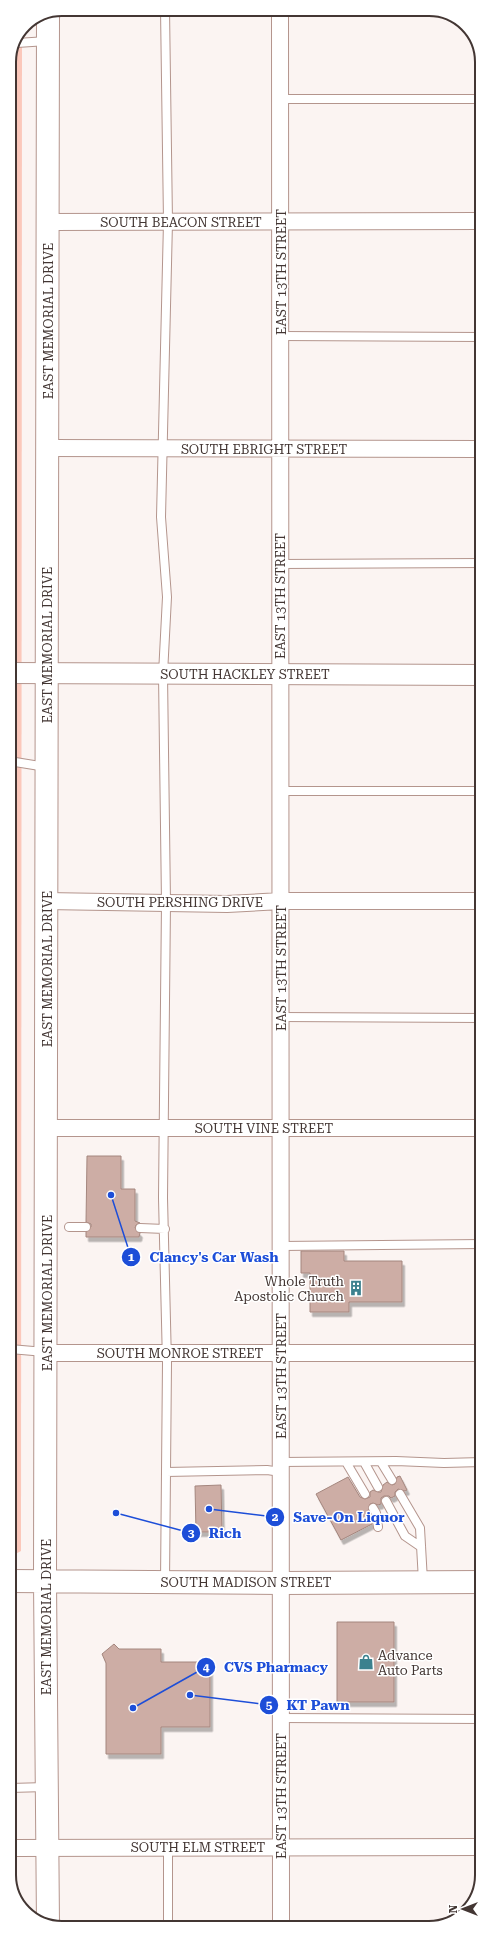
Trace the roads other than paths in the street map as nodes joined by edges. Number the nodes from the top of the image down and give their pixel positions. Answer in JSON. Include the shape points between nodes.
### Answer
{"nodes":[{"id":1,"x":165,"y":16,"type":"edge"},
{"id":2,"x":280,"y":16,"type":"edge"},
{"id":3,"x":48,"y":18,"type":"edge"},
{"id":4,"x":48,"y":41,"type":"junction"},
{"id":5,"x":20,"y":43,"type":"edge"},
{"id":6,"x":280,"y":99,"type":"junction"},
{"id":7,"x":475,"y":99,"type":"edge"},
{"id":8,"x":281,"y":221,"type":"junction"},
{"id":9,"x":475,"y":221,"type":"edge"},
{"id":10,"x":48,"y":222,"type":"junction"},
{"id":11,"x":168,"y":222,"type":"junction"},
{"id":12,"x":281,"y":336,"type":"junction"},
{"id":13,"x":475,"y":337,"type":"edge"},
{"id":14,"x":48,"y":448,"type":"junction"},
{"id":15,"x":280,"y":448,"type":"junction"},
{"id":16,"x":164,"y":449,"type":"junction"},
{"id":17,"x":475,"y":449,"type":"edge"},
{"id":18,"x":475,"y":563,"type":"edge"},
{"id":19,"x":280,"y":564,"type":"junction"},
{"id":20,"x":16,"y":673,"type":"edge"},
{"id":21,"x":47,"y":673,"type":"junction"},
{"id":22,"x":164,"y":674,"type":"junction"},
{"id":23,"x":280,"y":675,"type":"junction"},
{"id":24,"x":475,"y":675,"type":"edge"},
{"id":25,"x":16,"y":762,"type":"edge"},
{"id":26,"x":47,"y":767,"type":"junction"},
{"id":27,"x":475,"y":790,"type":"edge"},
{"id":28,"x":281,"y":791,"type":"junction"},
{"id":29,"x":46,"y":901,"type":"junction"},
{"id":30,"x":281,"y":901,"type":"junction"},
{"id":31,"x":475,"y":901,"type":"edge"},
{"id":32,"x":166,"y":903,"type":"junction"},
{"id":33,"x":280,"y":1017,"type":"junction"},
{"id":34,"x":475,"y":1018,"type":"edge"},
{"id":35,"x":47,"y":1128,"type":"junction"},
{"id":36,"x":165,"y":1128,"type":"junction"},
{"id":37,"x":280,"y":1128,"type":"junction"},
{"id":38,"x":475,"y":1128,"type":"edge"},
{"id":39,"x":69,"y":1227,"type":"dead end"},
{"id":40,"x":86,"y":1227,"type":"dead end"},
{"id":41,"x":140,"y":1228,"type":"dead end"},
{"id":42,"x":164,"y":1228,"type":"junction"},
{"id":43,"x":475,"y":1244,"type":"edge"},
{"id":44,"x":281,"y":1246,"type":"junction"},
{"id":45,"x":16,"y":1350,"type":"edge"},
{"id":46,"x":475,"y":1352,"type":"edge"},
{"id":47,"x":47,"y":1353,"type":"junction"},
{"id":48,"x":166,"y":1353,"type":"junction"},
{"id":49,"x":281,"y":1353,"type":"junction"},
{"id":50,"x":346,"y":1462,"type":"junction"},
{"id":51,"x":364,"y":1462,"type":"junction"},
{"id":52,"x":380,"y":1462,"type":"junction"},
{"id":53,"x":475,"y":1462,"type":"edge"},
{"id":54,"x":281,"y":1467,"type":"junction"},
{"id":55,"x":166,"y":1472,"type":"junction"},
{"id":56,"x":392,"y":1480,"type":"dead end"},
{"id":57,"x":378,"y":1487,"type":"dead end"},
{"id":58,"x":365,"y":1494,"type":"dead end"},
{"id":59,"x":400,"y":1494,"type":"dead end"},
{"id":60,"x":386,"y":1501,"type":"dead end"},
{"id":61,"x":373,"y":1508,"type":"dead end"},
{"id":62,"x":378,"y":1528,"type":"dead end"},
{"id":63,"x":421,"y":1547,"type":"junction"},
{"id":64,"x":16,"y":1581,"type":"edge"},
{"id":65,"x":45,"y":1581,"type":"junction"},
{"id":66,"x":165,"y":1582,"type":"junction"},
{"id":67,"x":422,"y":1582,"type":"junction"},
{"id":68,"x":475,"y":1582,"type":"edge"},
{"id":69,"x":282,"y":1583,"type":"junction"},
{"id":70,"x":281,"y":1718,"type":"junction"},
{"id":71,"x":475,"y":1719,"type":"edge"},
{"id":72,"x":47,"y":1787,"type":"junction"},
{"id":73,"x":16,"y":1788,"type":"edge"},
{"id":74,"x":48,"y":1847,"type":"junction"},
{"id":75,"x":168,"y":1847,"type":"junction"},
{"id":76,"x":475,"y":1847,"type":"edge"},
{"id":77,"x":16,"y":1848,"type":"edge"},
{"id":78,"x":281,"y":1848,"type":"junction"},
{"id":79,"x":48,"y":1919,"type":"edge"},
{"id":80,"x":168,"y":1921,"type":"edge"},
{"id":81,"x":281,"y":1921,"type":"edge"}],
"edges":[{"from":1,"to":11,"type":"lane"},
{"from":2,"to":6,"type":"street","name":"EAST 13TH STREET"},
{"from":3,"to":4,"type":"main road","name":"EAST MEMORIAL DRIVE"},
{"from":4,"to":5,"type":"lane"},
{"from":4,"to":10,"type":"main road","name":"EAST MEMORIAL DRIVE"},
{"from":6,"to":7,"type":"lane"},
{"from":6,"to":8,"type":"street","name":"EAST 13TH STREET"},
{"from":8,"to":9,"type":"street","name":"SOUTH BEACON STREET"},
{"from":8,"to":11,"type":"street","name":"SOUTH BEACON STREET"},
{"from":8,"to":12,"type":"street","name":"EAST 13TH STREET"},
{"from":10,"to":11,"type":"street","name":"SOUTH BEACON STREET"},
{"from":10,"to":14,"type":"main road","name":"EAST MEMORIAL DRIVE"},
{"from":11,"to":16,"type":"lane"},
{"from":12,"to":13,"type":"lane"},
{"from":12,"to":15,"type":"street","name":"EAST 13TH STREET"},
{"from":14,"to":16,"type":"street","name":"SOUTH EBRIGHT STREET"},
{"from":14,"to":21,"type":"main road","name":"EAST MEMORIAL DRIVE"},
{"from":15,"to":16,"type":"street","name":"SOUTH EBRIGHT STREET"},
{"from":15,"to":17,"type":"street","name":"SOUTH EBRIGHT STREET"},
{"from":15,"to":19,"type":"street","name":"EAST 13TH STREET"},
{"from":16,"to":22,"type":"lane","via":[[161,517],[167,597]]},
{"from":18,"to":19,"type":"lane"},
{"from":19,"to":23,"type":"street","name":"EAST 13TH STREET"},
{"from":20,"to":21,"type":"street","name":"SOUTH HACKLEY STREET"},
{"from":21,"to":22,"type":"street","name":"SOUTH HACKLEY STREET"},
{"from":21,"to":26,"type":"main road","name":"EAST MEMORIAL DRIVE"},
{"from":22,"to":23,"type":"street","name":"SOUTH HACKLEY STREET"},
{"from":22,"to":32,"type":"lane"},
{"from":23,"to":24,"type":"street","name":"SOUTH HACKLEY STREET"},
{"from":23,"to":28,"type":"street","name":"EAST 13TH STREET"},
{"from":25,"to":26,"type":"lane"},
{"from":26,"to":29,"type":"main road","name":"EAST MEMORIAL DRIVE"},
{"from":27,"to":28,"type":"lane"},
{"from":28,"to":30,"type":"street","name":"EAST 13TH STREET"},
{"from":29,"to":32,"type":"street","name":"SOUTH PERSHING DRIVE"},
{"from":29,"to":35,"type":"main road","name":"EAST MEMORIAL DRIVE"},
{"from":30,"to":31,"type":"street","name":"SOUTH PERSHING DRIVE"},
{"from":30,"to":32,"type":"street","name":"SOUTH PERSHING DRIVE","via":[[227,904]]},
{"from":30,"to":33,"type":"street","name":"EAST 13TH STREET"},
{"from":32,"to":36,"type":"lane"},
{"from":33,"to":34,"type":"lane"},
{"from":33,"to":37,"type":"street","name":"EAST 13TH STREET"},
{"from":35,"to":36,"type":"street","name":"SOUTH VINE STREET"},
{"from":35,"to":47,"type":"main road","name":"EAST MEMORIAL DRIVE"},
{"from":36,"to":37,"type":"street","name":"SOUTH VINE STREET"},
{"from":36,"to":42,"type":"lane"},
{"from":37,"to":38,"type":"street","name":"SOUTH VINE STREET"},
{"from":37,"to":44,"type":"street","name":"EAST 13TH STREET"},
{"from":39,"to":40,"type":"lane"},
{"from":41,"to":42,"type":"lane"},
{"from":42,"to":48,"type":"lane"},
{"from":43,"to":44,"type":"lane"},
{"from":44,"to":49,"type":"street","name":"EAST 13TH STREET"},
{"from":45,"to":47,"type":"lane"},
{"from":46,"to":49,"type":"street","name":"SOUTH MONROE STREET"},
{"from":47,"to":48,"type":"street","name":"SOUTH MONROE STREET"},
{"from":47,"to":65,"type":"main road","name":"EAST MEMORIAL DRIVE"},
{"from":48,"to":49,"type":"street","name":"SOUTH MONROE STREET"},
{"from":48,"to":55,"type":"lane"},
{"from":49,"to":54,"type":"street","name":"EAST 13TH STREET"},
{"from":50,"to":51,"type":"lane"},
{"from":50,"to":54,"type":"lane"},
{"from":50,"to":58,"type":"lane"},
{"from":51,"to":52,"type":"lane"},
{"from":51,"to":57,"type":"lane"},
{"from":52,"to":53,"type":"lane"},
{"from":52,"to":56,"type":"lane"},
{"from":54,"to":55,"type":"lane","via":[[267,1470]]},
{"from":54,"to":69,"type":"street","name":"EAST 13TH STREET"},
{"from":55,"to":66,"type":"lane"},
{"from":59,"to":63,"type":"lane","via":[[420,1528]]},
{"from":60,"to":63,"type":"lane","via":[[405,1536]]},
{"from":61,"to":62,"type":"lane"},
{"from":63,"to":67,"type":"lane"},
{"from":64,"to":65,"type":"main road","name":"SOUTH MADISON STREET"},
{"from":65,"to":66,"type":"main road","name":"SOUTH MADISON STREET"},
{"from":65,"to":72,"type":"main road","name":"EAST MEMORIAL DRIVE"},
{"from":66,"to":69,"type":"main road","name":"SOUTH MADISON STREET"},
{"from":67,"to":68,"type":"main road","name":"SOUTH MADISON STREET"},
{"from":67,"to":69,"type":"main road","name":"SOUTH MADISON STREET"},
{"from":69,"to":70,"type":"street","name":"EAST 13TH STREET"},
{"from":70,"to":71,"type":"lane"},
{"from":70,"to":78,"type":"street","name":"EAST 13TH STREET"},
{"from":72,"to":73,"type":"lane"},
{"from":72,"to":74,"type":"main road","name":"EAST MEMORIAL DRIVE"},
{"from":74,"to":75,"type":"street","name":"SOUTH ELM STREET"},
{"from":74,"to":77,"type":"street","name":"SOUTH ELM STREET"},
{"from":74,"to":79,"type":"main road","name":"EAST MEMORIAL DRIVE"},
{"from":75,"to":78,"type":"street","name":"SOUTH ELM STREET"},
{"from":75,"to":80,"type":"lane"},
{"from":76,"to":78,"type":"street","name":"SOUTH ELM STREET"},
{"from":78,"to":81,"type":"street","name":"EAST 13TH STREET"}]}
